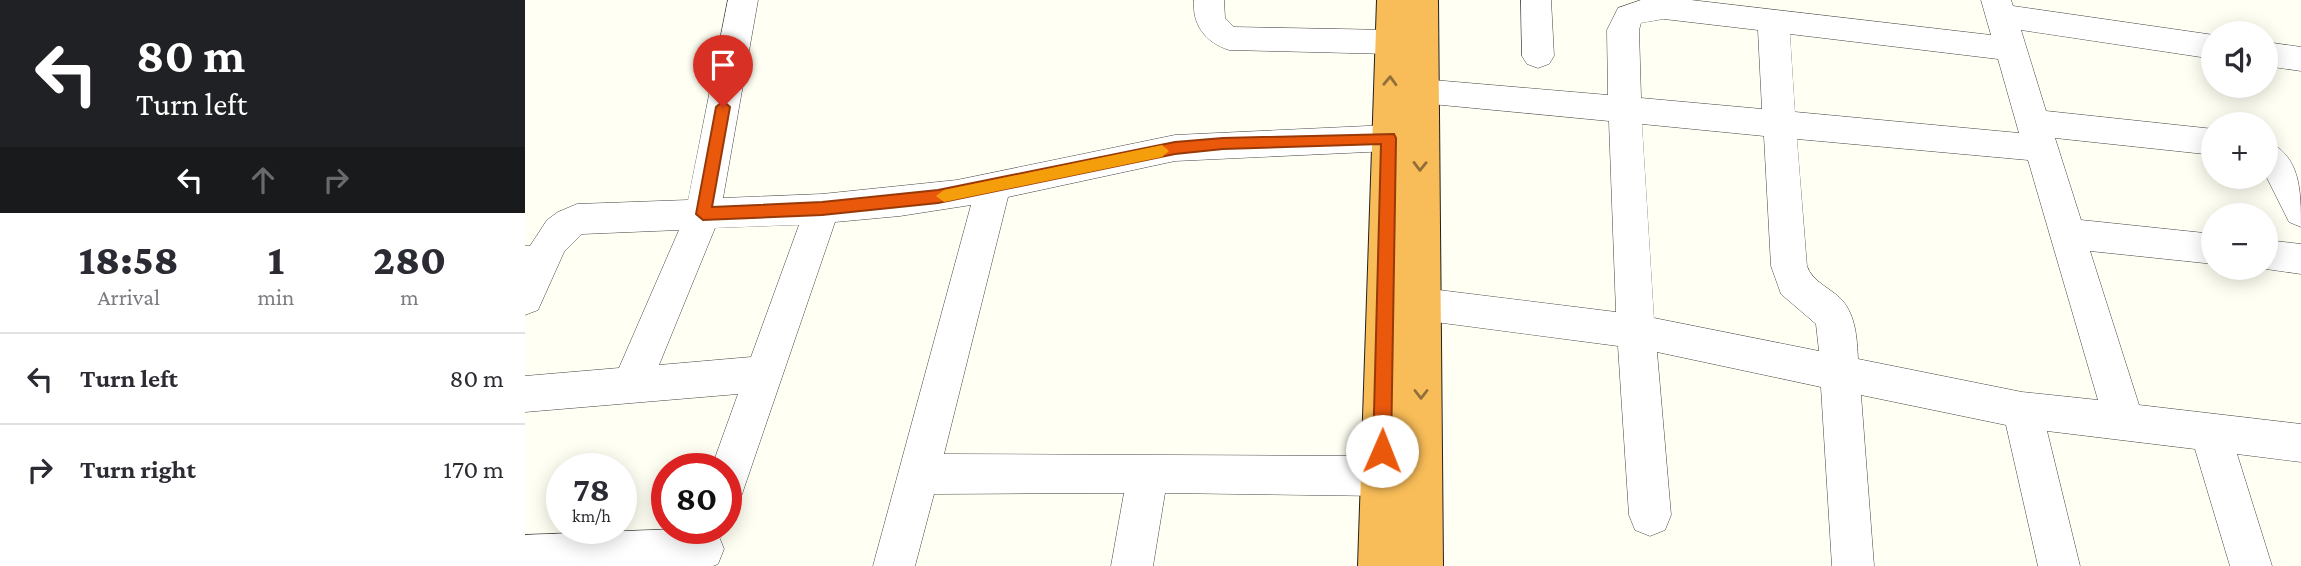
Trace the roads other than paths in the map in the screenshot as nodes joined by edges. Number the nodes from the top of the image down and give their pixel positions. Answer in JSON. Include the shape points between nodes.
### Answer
{"nodes":[{"id":1,"x":743,"y":0,"type":"edge"},
{"id":2,"x":1209,"y":0,"type":"edge"},
{"id":3,"x":1393,"y":0,"type":"edge"},
{"id":4,"x":1422,"y":0,"type":"edge"},
{"id":5,"x":1537,"y":0,"type":"edge"},
{"id":6,"x":1618,"y":5,"type":"edge"},
{"id":7,"x":1723,"y":8,"type":"edge"},
{"id":8,"x":1998,"y":8,"type":"edge"},
{"id":9,"x":1773,"y":21,"type":"junction"},
{"id":10,"x":1391,"y":42,"type":"junction"},
{"id":11,"x":2201,"y":45,"type":"edge"},
{"id":12,"x":2011,"y":49,"type":"junction"},
{"id":13,"x":1538,"y":56,"type":"dead end"},
{"id":14,"x":2278,"y":56,"type":"edge"},
{"id":15,"x":2301,"y":60,"type":"edge"},
{"id":16,"x":1421,"y":91,"type":"junction"},
{"id":17,"x":1625,"y":110,"type":"junction"},
{"id":18,"x":1780,"y":124,"type":"junction"},
{"id":19,"x":2037,"y":136,"type":"junction"},
{"id":20,"x":1389,"y":138,"type":"junction"},
{"id":21,"x":2201,"y":142,"type":"edge"},
{"id":22,"x":2278,"y":163,"type":"edge"},
{"id":23,"x":993,"y":186,"type":"junction"},
{"id":24,"x":822,"y":209,"type":"junction"},
{"id":25,"x":2301,"y":212,"type":"edge"},
{"id":26,"x":703,"y":214,"type":"junction"},
{"id":27,"x":2067,"y":234,"type":"junction"},
{"id":28,"x":2201,"y":248,"type":"edge"},
{"id":29,"x":2278,"y":256,"type":"edge"},
{"id":30,"x":2301,"y":259,"type":"edge"},
{"id":31,"x":533,"y":261,"type":"edge"},
{"id":32,"x":525,"y":299,"type":"edge"},
{"id":33,"x":1403,"y":300,"type":"junction"},
{"id":34,"x":1636,"y":331,"type":"junction"},
{"id":35,"x":1840,"y":372,"type":"junction"},
{"id":36,"x":764,"y":374,"type":"junction"},
{"id":37,"x":631,"y":385,"type":"junction"},
{"id":38,"x":525,"y":394,"type":"edge"},
{"id":39,"x":2022,"y":410,"type":"junction"},
{"id":40,"x":2124,"y":422,"type":"junction"},
{"id":41,"x":2210,"y":432,"type":"junction"},
{"id":42,"x":2301,"y":443,"type":"edge"},
{"id":43,"x":736,"y":453,"type":"edge"},
{"id":44,"x":1149,"y":473,"type":"junction"},
{"id":45,"x":918,"y":474,"type":"junction"},
{"id":46,"x":1382,"y":476,"type":"junction"},
{"id":47,"x":1650,"y":515,"type":"dead end"},
{"id":48,"x":704,"y":548,"type":"edge"},
{"id":49,"x":525,"y":556,"type":"edge"},
{"id":50,"x":894,"y":566,"type":"edge"},
{"id":51,"x":1132,"y":566,"type":"edge"},
{"id":52,"x":1380,"y":566,"type":"edge"},
{"id":53,"x":1421,"y":566,"type":"edge"},
{"id":54,"x":1853,"y":566,"type":"edge"},
{"id":55,"x":2059,"y":566,"type":"edge"},
{"id":56,"x":2251,"y":566,"type":"edge"}],
"edges":[{"from":1,"to":26,"type":"street"},
{"from":2,"to":10,"type":"street","via":[[1207,16],[1216,31],[1229,38]]},
{"from":3,"to":10,"type":"highway"},
{"from":4,"to":16,"type":"highway"},
{"from":5,"to":13,"type":"street"},
{"from":6,"to":7,"type":"street","via":[[1645,10]]},
{"from":6,"to":17,"type":"street"},
{"from":7,"to":9,"type":"street"},
{"from":8,"to":11,"type":"street"},
{"from":8,"to":12,"type":"street"},
{"from":9,"to":12,"type":"street"},
{"from":9,"to":18,"type":"street"},
{"from":20,"to":10,"type":"highway","one_way":true},
{"from":12,"to":19,"type":"street"},
{"from":14,"to":15,"type":"street"},
{"from":16,"to":17,"type":"street"},
{"from":16,"to":33,"type":"highway","one_way":true},
{"from":17,"to":18,"type":"street"},
{"from":17,"to":34,"type":"street"},
{"from":18,"to":19,"type":"street"},
{"from":18,"to":35,"type":"street","via":[[1789,266],[1794,283],[1830,313],[1837,330]]},
{"from":19,"to":21,"type":"street"},
{"from":19,"to":27,"type":"street"},
{"from":20,"to":23,"type":"street","via":[[1175,148]]},
{"from":20,"to":33,"type":"highway"},
{"from":22,"to":25,"type":"street"},
{"from":23,"to":24,"type":"street"},
{"from":23,"to":45,"type":"street"},
{"from":24,"to":26,"type":"street"},
{"from":24,"to":36,"type":"street"},
{"from":26,"to":31,"type":"street","via":[[577,219],[563,225]]},
{"from":26,"to":37,"type":"street"},
{"from":27,"to":28,"type":"street"},
{"from":27,"to":40,"type":"street"},
{"from":29,"to":30,"type":"street"},
{"from":31,"to":32,"type":"street"},
{"from":33,"to":34,"type":"street"},
{"from":33,"to":46,"type":"highway"},
{"from":33,"to":53,"type":"highway","one_way":true},
{"from":34,"to":35,"type":"street"},
{"from":34,"to":47,"type":"street"},
{"from":35,"to":39,"type":"street"},
{"from":35,"to":54,"type":"street"},
{"from":36,"to":37,"type":"street"},
{"from":36,"to":43,"type":"street"},
{"from":37,"to":38,"type":"street"},
{"from":39,"to":40,"type":"street"},
{"from":39,"to":55,"type":"street"},
{"from":40,"to":41,"type":"street"},
{"from":41,"to":42,"type":"street"},
{"from":41,"to":56,"type":"street"},
{"from":44,"to":45,"type":"street"},
{"from":44,"to":46,"type":"street"},
{"from":44,"to":51,"type":"street"},
{"from":45,"to":50,"type":"street"},
{"from":46,"to":52,"type":"highway"},
{"from":48,"to":49,"type":"street"}]}
